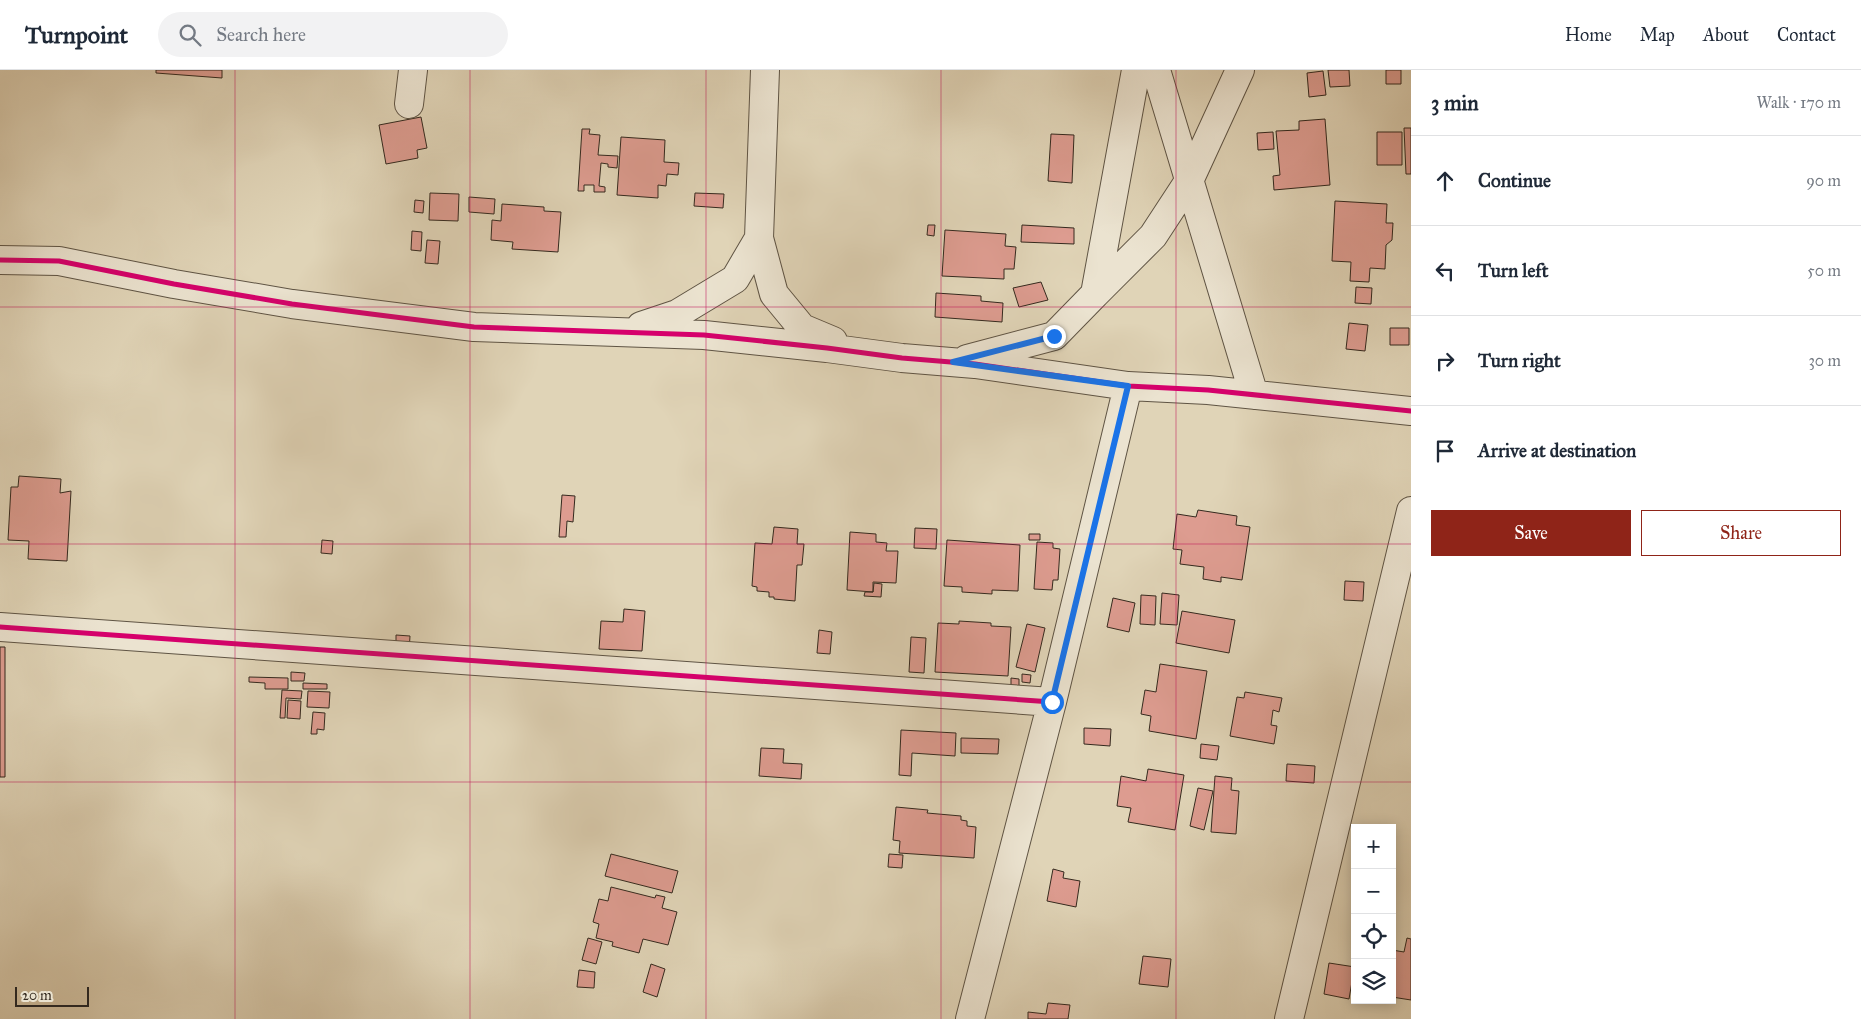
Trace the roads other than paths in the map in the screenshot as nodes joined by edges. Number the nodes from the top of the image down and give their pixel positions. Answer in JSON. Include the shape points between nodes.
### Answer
{"nodes":[{"id":1,"x":412,"y":70,"type":"edge"},
{"id":2,"x":766,"y":70,"type":"edge"},
{"id":3,"x":1136,"y":70,"type":"edge"},
{"id":4,"x":1156,"y":70,"type":"edge"},
{"id":5,"x":1240,"y":70,"type":"edge"},
{"id":6,"x":409,"y":104,"type":"dead end"},
{"id":7,"x":1189,"y":181,"type":"junction"},
{"id":8,"x":759,"y":238,"type":"junction"},
{"id":9,"x":0,"y":260,"type":"edge"},
{"id":10,"x":1095,"y":294,"type":"junction"},
{"id":11,"x":626,"y":332,"type":"junction"},
{"id":12,"x":857,"y":352,"type":"junction"},
{"id":13,"x":953,"y":362,"type":"junction"},
{"id":14,"x":1128,"y":386,"type":"junction"},
{"id":15,"x":1254,"y":395,"type":"junction"},
{"id":16,"x":1411,"y":411,"type":"edge"},
{"id":17,"x":1411,"y":510,"type":"edge"},
{"id":18,"x":0,"y":627,"type":"edge"},
{"id":19,"x":1052,"y":702,"type":"junction"},
{"id":20,"x":970,"y":1019,"type":"edge"},
{"id":21,"x":1288,"y":1019,"type":"edge"}],
"edges":[{"from":1,"to":6,"type":"street"},
{"from":2,"to":8,"type":"street"},
{"from":3,"to":10,"type":"street"},
{"from":4,"to":7,"type":"street"},
{"from":5,"to":7,"type":"street"},
{"from":7,"to":10,"type":"street","via":[[1153,236]]},
{"from":7,"to":15,"type":"street"},
{"from":8,"to":11,"type":"street","via":[[735,279],[677,314]]},
{"from":8,"to":12,"type":"street","via":[[774,294],[802,328]]},
{"from":9,"to":11,"type":"street","via":[[59,262],[292,304],[427,322],[474,327]]},
{"from":10,"to":13,"type":"street","via":[[1054,336]]},
{"from":11,"to":12,"type":"street","via":[[704,335]]},
{"from":12,"to":13,"type":"street"},
{"from":13,"to":14,"type":"street"},
{"from":14,"to":15,"type":"street"},
{"from":14,"to":19,"type":"street"},
{"from":15,"to":16,"type":"street"},
{"from":17,"to":21,"type":"street"},
{"from":18,"to":19,"type":"street"},
{"from":19,"to":20,"type":"street"}]}
